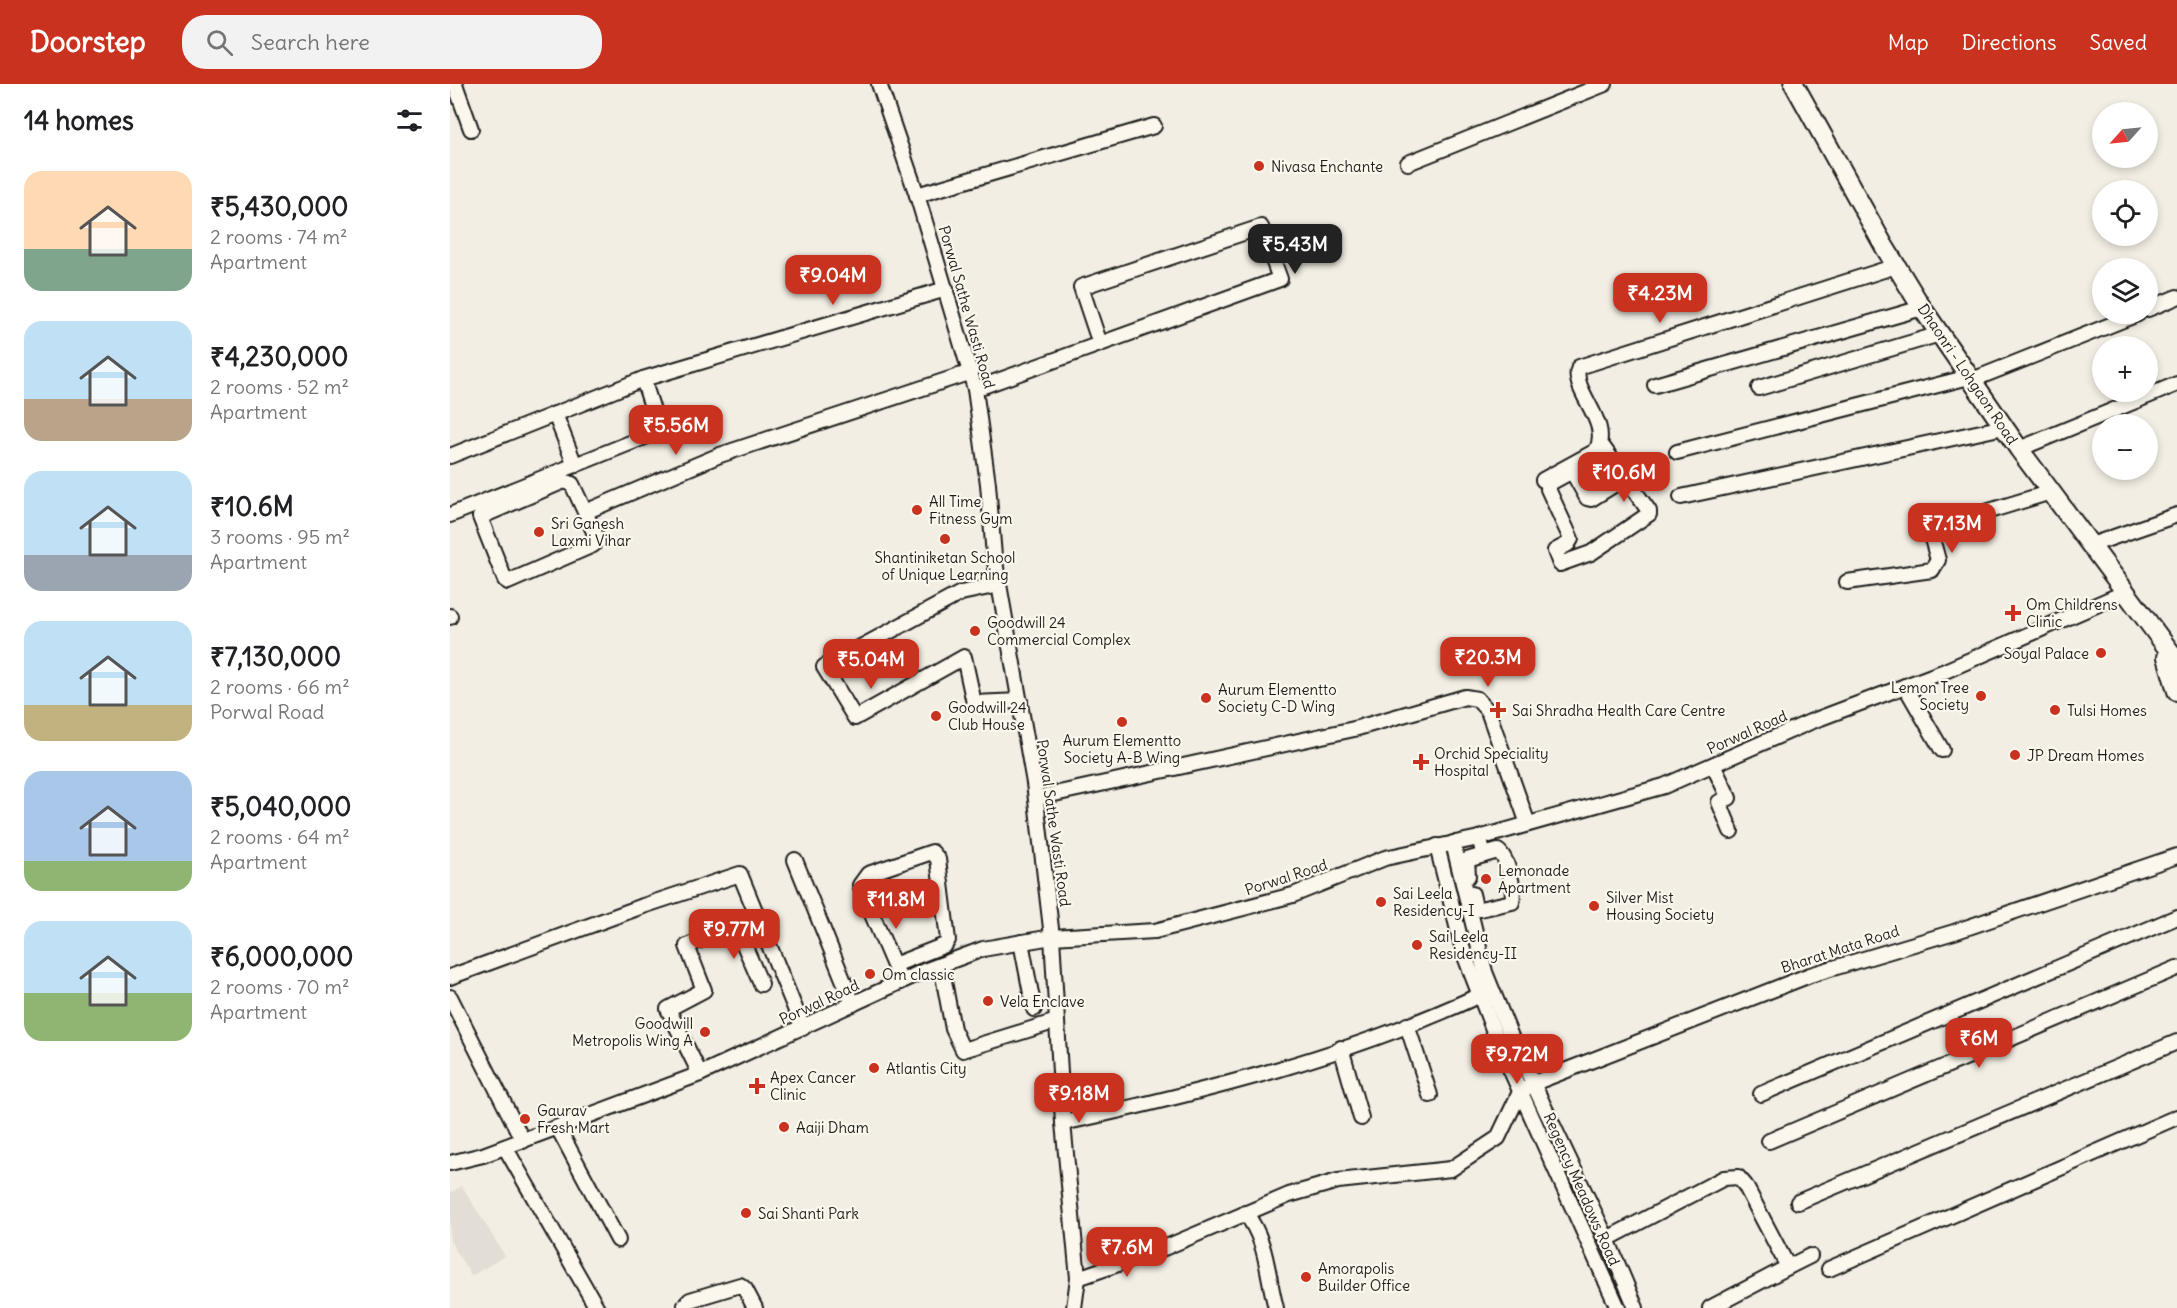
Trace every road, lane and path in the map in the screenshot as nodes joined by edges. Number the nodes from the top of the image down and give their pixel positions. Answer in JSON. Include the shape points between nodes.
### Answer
{"nodes":[{"id":1,"x":455,"y":84,"type":"edge"},
{"id":2,"x":879,"y":84,"type":"edge"},
{"id":3,"x":1605,"y":84,"type":"edge"},
{"id":4,"x":1794,"y":84,"type":"edge"},
{"id":5,"x":1154,"y":126,"type":"dead end"},
{"id":6,"x":471,"y":129,"type":"dead end"},
{"id":7,"x":1408,"y":163,"type":"dead end"},
{"id":8,"x":917,"y":195,"type":"junction"},
{"id":9,"x":1896,"y":266,"type":"junction"},
{"id":10,"x":946,"y":289,"type":"junction"},
{"id":11,"x":2177,"y":297,"type":"edge"},
{"id":12,"x":2158,"y":305,"type":"edge"},
{"id":13,"x":1922,"y":308,"type":"junction"},
{"id":14,"x":2112,"y":324,"type":"edge"},
{"id":15,"x":1940,"y":334,"type":"junction"},
{"id":16,"x":1100,"y":344,"type":"junction"},
{"id":17,"x":970,"y":372,"type":"junction"},
{"id":18,"x":1971,"y":379,"type":"junction"},
{"id":19,"x":643,"y":380,"type":"junction"},
{"id":20,"x":2177,"y":384,"type":"edge"},
{"id":21,"x":1655,"y":386,"type":"dead end"},
{"id":22,"x":975,"y":388,"type":"junction"},
{"id":23,"x":1759,"y":388,"type":"dead end"},
{"id":24,"x":555,"y":414,"type":"junction"},
{"id":25,"x":2004,"y":427,"type":"junction"},
{"id":26,"x":1600,"y":443,"type":"junction"},
{"id":27,"x":2019,"y":449,"type":"junction"},
{"id":28,"x":1677,"y":452,"type":"dead end"},
{"id":29,"x":450,"y":456,"type":"edge"},
{"id":30,"x":575,"y":465,"type":"junction"},
{"id":31,"x":1625,"y":478,"type":"junction"},
{"id":32,"x":1543,"y":480,"type":"dead end"},
{"id":33,"x":2051,"y":492,"type":"junction"},
{"id":34,"x":1681,"y":497,"type":"dead end"},
{"id":35,"x":585,"y":512,"type":"junction"},
{"id":36,"x":450,"y":515,"type":"edge"},
{"id":37,"x":2177,"y":515,"type":"edge"},
{"id":38,"x":2091,"y":545,"type":"junction"},
{"id":39,"x":1847,"y":582,"type":"dead end"},
{"id":40,"x":999,"y":585,"type":"junction"},
{"id":41,"x":2126,"y":592,"type":"junction"},
{"id":42,"x":2170,"y":656,"type":"edge"},
{"id":43,"x":1905,"y":686,"type":"junction"},
{"id":44,"x":2177,"y":691,"type":"edge"},
{"id":45,"x":1020,"y":701,"type":"junction"},
{"id":46,"x":1942,"y":750,"type":"dead end"},
{"id":47,"x":1713,"y":765,"type":"junction"},
{"id":48,"x":1036,"y":798,"type":"junction"},
{"id":49,"x":1528,"y":825,"type":"junction"},
{"id":50,"x":1731,"y":831,"type":"dead end"},
{"id":51,"x":1479,"y":838,"type":"junction"},
{"id":52,"x":1453,"y":843,"type":"junction"},
{"id":53,"x":1437,"y":846,"type":"junction"},
{"id":54,"x":1484,"y":855,"type":"junction"},
{"id":55,"x":2177,"y":856,"type":"edge"},
{"id":56,"x":795,"y":860,"type":"dead end"},
{"id":57,"x":757,"y":915,"type":"junction"},
{"id":58,"x":2177,"y":917,"type":"edge"},
{"id":59,"x":735,"y":924,"type":"junction"},
{"id":60,"x":1052,"y":937,"type":"junction"},
{"id":61,"x":1021,"y":942,"type":"junction"},
{"id":62,"x":894,"y":965,"type":"junction"},
{"id":63,"x":941,"y":965,"type":"junction"},
{"id":64,"x":2177,"y":968,"type":"edge"},
{"id":65,"x":450,"y":977,"type":"edge"},
{"id":66,"x":901,"y":982,"type":"junction"},
{"id":67,"x":761,"y":984,"type":"dead end"},
{"id":68,"x":1480,"y":995,"type":"junction"},
{"id":69,"x":450,"y":997,"type":"edge"},
{"id":70,"x":853,"y":1004,"type":"junction"},
{"id":71,"x":1034,"y":1010,"type":"dead end"},
{"id":72,"x":1057,"y":1021,"type":"junction"},
{"id":73,"x":1407,"y":1025,"type":"junction"},
{"id":74,"x":803,"y":1028,"type":"junction"},
{"id":75,"x":2177,"y":1042,"type":"edge"},
{"id":76,"x":1341,"y":1048,"type":"junction"},
{"id":77,"x":700,"y":1074,"type":"junction"},
{"id":78,"x":1534,"y":1083,"type":"junction"},
{"id":79,"x":1520,"y":1092,"type":"junction"},
{"id":80,"x":1761,"y":1094,"type":"dead end"},
{"id":81,"x":1430,"y":1095,"type":"dead end"},
{"id":82,"x":2177,"y":1117,"type":"edge"},
{"id":83,"x":1361,"y":1118,"type":"dead end"},
{"id":84,"x":1063,"y":1123,"type":"junction"},
{"id":85,"x":558,"y":1128,"type":"junction"},
{"id":86,"x":523,"y":1141,"type":"junction"},
{"id":87,"x":1769,"y":1141,"type":"dead end"},
{"id":88,"x":505,"y":1147,"type":"junction"},
{"id":89,"x":450,"y":1163,"type":"edge"},
{"id":90,"x":1798,"y":1202,"type":"dead end"},
{"id":91,"x":1245,"y":1212,"type":"junction"},
{"id":92,"x":1607,"y":1239,"type":"junction"},
{"id":93,"x":618,"y":1240,"type":"dead end"},
{"id":94,"x":1810,"y":1256,"type":"dead end"},
{"id":95,"x":1788,"y":1267,"type":"junction"},
{"id":96,"x":1829,"y":1269,"type":"dead end"},
{"id":97,"x":1078,"y":1278,"type":"junction"},
{"id":98,"x":597,"y":1308,"type":"edge"},
{"id":99,"x":687,"y":1308,"type":"edge"},
{"id":100,"x":755,"y":1308,"type":"edge"},
{"id":101,"x":1074,"y":1308,"type":"edge"},
{"id":102,"x":1276,"y":1308,"type":"edge"},
{"id":103,"x":1618,"y":1308,"type":"edge"},
{"id":104,"x":1636,"y":1308,"type":"edge"},
{"id":105,"x":1710,"y":1308,"type":"edge"}],
"edges":[{"from":1,"to":6,"type":"street"},
{"from":2,"to":8,"type":"street","name":"Porwal Sathe Wasti Road"},
{"from":3,"to":7,"type":"street"},
{"from":4,"to":9,"type":"main road","name":"Dhaonri - Lohgaon Road"},
{"from":5,"to":8,"type":"street"},
{"from":8,"to":10,"type":"street","name":"Porwal Sathe Wasti Road"},
{"from":9,"to":13,"type":"main road","name":"Dhaonri - Lohgaon Road"},
{"from":9,"to":26,"type":"street","via":[[1579,367],[1578,379],[1598,425]]},
{"from":10,"to":17,"type":"street","name":"Porwal Sathe Wasti Road"},
{"from":10,"to":19,"type":"street"},
{"from":11,"to":12,"type":"street"},
{"from":13,"to":15,"type":"main road","name":"Dhaonri - Lohgaon Road"},
{"from":13,"to":21,"type":"street"},
{"from":14,"to":18,"type":"street"},
{"from":15,"to":18,"type":"main road","name":"Dhaonri - Lohgaon Road"},
{"from":15,"to":23,"type":"street"},
{"from":16,"to":16,"type":"street","via":[[1280,279],[1261,227],[1081,286]]},
{"from":16,"to":22,"type":"street"},
{"from":17,"to":22,"type":"street","name":"Porwal Sathe Wasti Road"},
{"from":17,"to":35,"type":"street","via":[[720,455]]},
{"from":18,"to":25,"type":"main road","name":"Dhaonri - Lohgaon Road"},
{"from":18,"to":28,"type":"street"},
{"from":19,"to":24,"type":"street"},
{"from":19,"to":30,"type":"street","via":[[656,430]]},
{"from":20,"to":27,"type":"street"},
{"from":22,"to":40,"type":"street","name":"Porwal Sathe Wasti Road"},
{"from":24,"to":29,"type":"street"},
{"from":24,"to":30,"type":"street"},
{"from":25,"to":27,"type":"main road","name":"Dhaonri - Lohgaon Road"},
{"from":25,"to":34,"type":"street"},
{"from":26,"to":31,"type":"street"},
{"from":26,"to":32,"type":"street","via":[[1596,451]]},
{"from":27,"to":33,"type":"main road","name":"Dhaonri - Lohgaon Road"},
{"from":30,"to":36,"type":"street"},
{"from":31,"to":31,"type":"street","via":[[1649,514],[1591,553],[1560,564],[1555,550],[1571,539],[1548,489],[1550,483],[1572,471],[1591,499]]},
{"from":33,"to":38,"type":"main road","name":"Dhaonri - Lohgaon Road"},
{"from":33,"to":39,"type":"street","via":[[1940,526],[1931,535],[1938,560],[1932,570]]},
{"from":35,"to":35,"type":"street","via":[[595,534],[593,545],[508,582],[480,517],[564,481],[572,484]]},
{"from":37,"to":38,"type":"street"},
{"from":38,"to":41,"type":"main road","name":"Dhaonri - Lohgaon Road"},
{"from":40,"to":45,"type":"street","name":"Porwal Sathe Wasti Road"},
{"from":40,"to":45,"type":"street","via":[[962,593],[824,667],[855,718],[964,657],[974,703]]},
{"from":41,"to":42,"type":"main road","name":"Dhaonri - Lohgaon Road"},
{"from":41,"to":43,"type":"street","name":"Porwal Road"},
{"from":42,"to":44,"type":"main road","name":"Dhaonri - Lohgaon Road"},
{"from":43,"to":46,"type":"street"},
{"from":43,"to":47,"type":"street","name":"Porwal Road"},
{"from":45,"to":48,"type":"street","name":"Porwal Sathe Wasti Road"},
{"from":47,"to":49,"type":"street","name":"Porwal Road","via":[[1664,786]]},
{"from":47,"to":50,"type":"street","via":[[1729,798],[1719,802]]},
{"from":48,"to":49,"type":"street","via":[[1354,729],[1466,697],[1477,699],[1488,711]]},
{"from":48,"to":60,"type":"street","name":"Porwal Sathe Wasti Road"},
{"from":49,"to":51,"type":"street","name":"Porwal Road"},
{"from":51,"to":52,"type":"street","name":"Porwal Road"},
{"from":51,"to":54,"type":"street"},
{"from":52,"to":53,"type":"street","name":"Porwal Road"},
{"from":52,"to":78,"type":"street","via":[[1485,972]]},
{"from":53,"to":60,"type":"street","name":"Porwal Road","via":[[1385,858],[1293,895],[1155,931]]},
{"from":53,"to":68,"type":"street","name":"Regency Meadows Road","via":[[1464,954]]},
{"from":54,"to":54,"type":"street","via":[[1498,850],[1504,855],[1514,895],[1512,902],[1475,907],[1465,864]]},
{"from":55,"to":78,"type":"street","name":"Bharat Mata Road","via":[[1954,932],[1804,977]]},
{"from":56,"to":70,"type":"street"},
{"from":57,"to":59,"type":"street"},
{"from":57,"to":65,"type":"street","via":[[740,874]]},
{"from":57,"to":74,"type":"street"},
{"from":58,"to":80,"type":"street"},
{"from":59,"to":67,"type":"street"},
{"from":59,"to":77,"type":"street","via":[[687,946],[704,990],[668,1008]]},
{"from":60,"to":61,"type":"street","name":"Porwal Road"},
{"from":60,"to":72,"type":"street","name":"Porwal Sathe Wasti Road"},
{"from":61,"to":63,"type":"street","name":"Porwal Road","via":[[983,948]]},
{"from":61,"to":71,"type":"street"},
{"from":62,"to":62,"type":"street","via":[[860,885],[868,874],[932,852],[938,859],[948,940],[945,945]]},
{"from":62,"to":66,"type":"street"},
{"from":63,"to":66,"type":"street","name":"Porwal Road"},
{"from":63,"to":72,"type":"street","via":[[953,1029],[963,1050]]},
{"from":64,"to":87,"type":"street"},
{"from":66,"to":70,"type":"street","name":"Porwal Road"},
{"from":68,"to":73,"type":"street"},
{"from":68,"to":79,"type":"street","name":"Regency Meadows Road"},
{"from":69,"to":86,"type":"street"},
{"from":70,"to":74,"type":"street","name":"Porwal Road"},
{"from":72,"to":84,"type":"street","name":"Porwal Sathe Wasti Road"},
{"from":73,"to":76,"type":"street"},
{"from":73,"to":81,"type":"street"},
{"from":74,"to":77,"type":"street","name":"Porwal Road"},
{"from":75,"to":90,"type":"street"},
{"from":76,"to":83,"type":"street"},
{"from":76,"to":84,"type":"street","via":[[1192,1092]]},
{"from":77,"to":85,"type":"street","name":"Porwal Road"},
{"from":78,"to":79,"type":"street","name":"Bharat Mata Road"},
{"from":78,"to":92,"type":"street"},
{"from":79,"to":91,"type":"street","via":[[1498,1138],[1451,1168],[1338,1181],[1288,1194]]},
{"from":79,"to":103,"type":"street","name":"Regency Meadows Road"},
{"from":82,"to":96,"type":"street"},
{"from":84,"to":97,"type":"street","name":"Porwal Sathe Wasti Road"},
{"from":85,"to":86,"type":"street","name":"Porwal Road"},
{"from":85,"to":93,"type":"street"},
{"from":86,"to":88,"type":"street","name":"Porwal Road"},
{"from":88,"to":89,"type":"street","name":"Porwal Road"},
{"from":88,"to":98,"type":"street"},
{"from":91,"to":97,"type":"street","via":[[1164,1248]]},
{"from":91,"to":102,"type":"street","via":[[1256,1224],[1261,1238]]},
{"from":92,"to":95,"type":"street","via":[[1724,1178],[1738,1177]]},
{"from":92,"to":104,"type":"street"},
{"from":94,"to":95,"type":"street"},
{"from":95,"to":105,"type":"street"},
{"from":97,"to":101,"type":"street","name":"Porwal Sathe Wasti Road"},
{"from":99,"to":100,"type":"street","via":[[690,1300],[740,1285]]}]}
